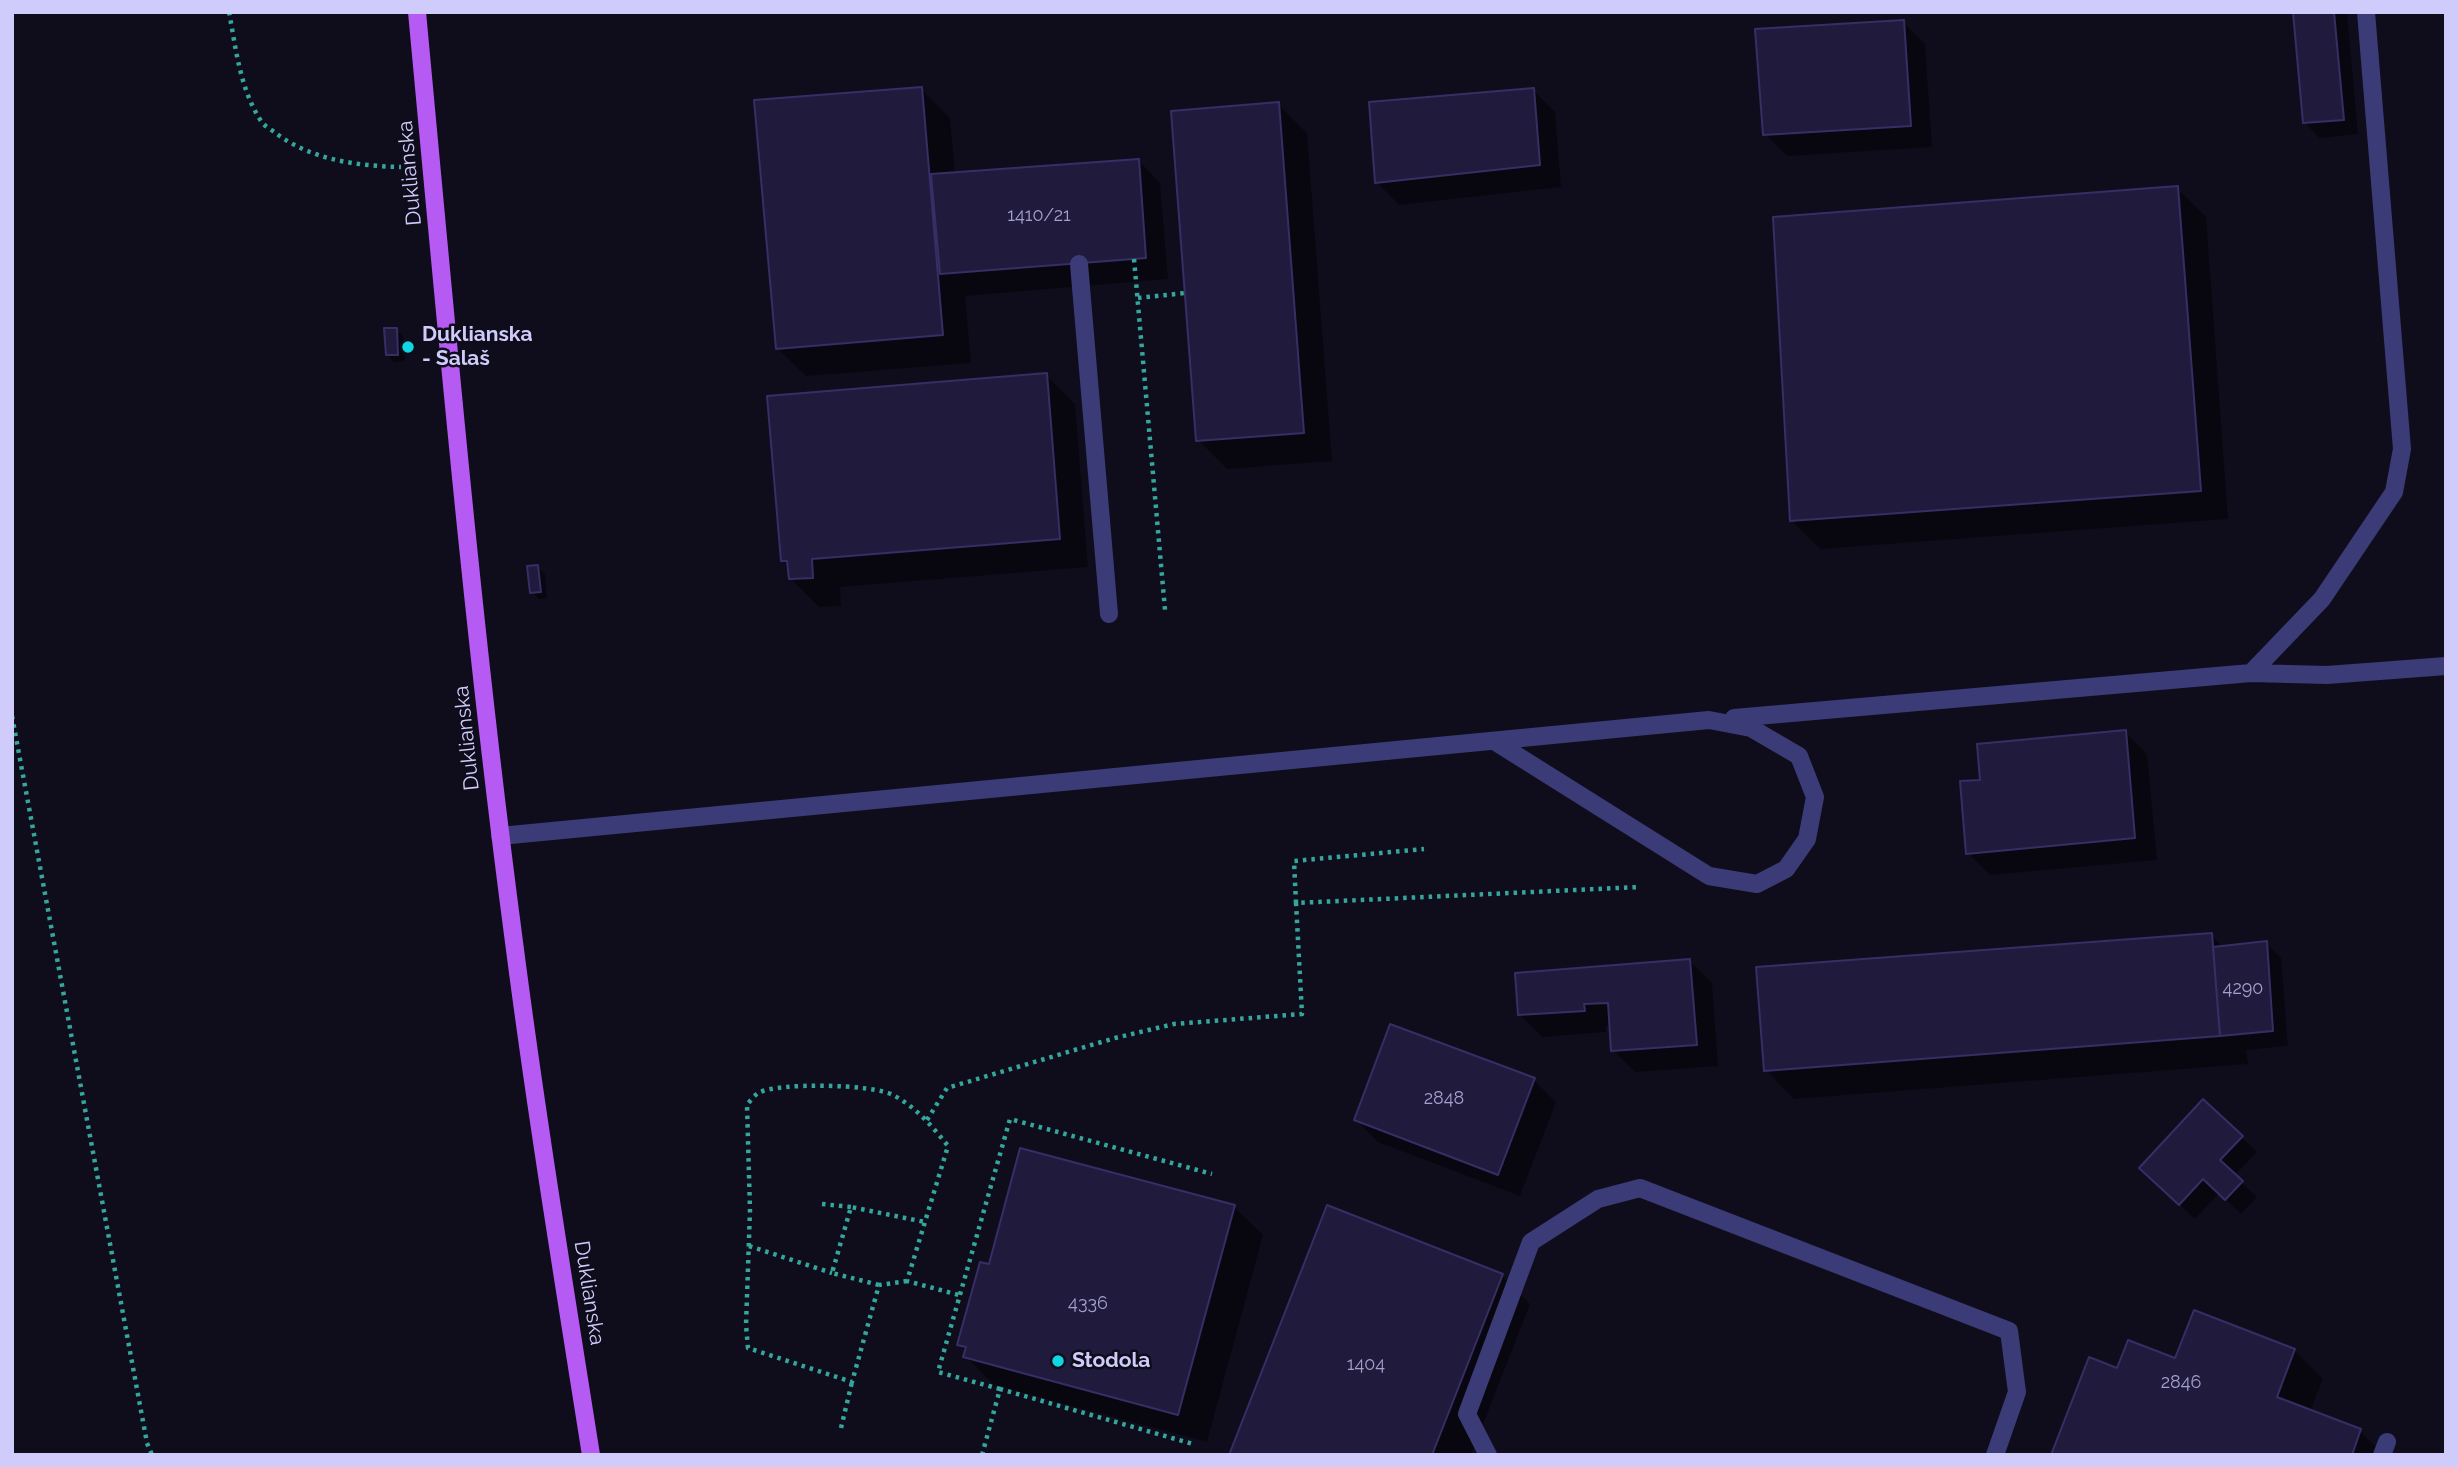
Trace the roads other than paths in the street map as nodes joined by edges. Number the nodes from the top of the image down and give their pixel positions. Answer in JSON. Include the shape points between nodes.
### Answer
{"nodes":[{"id":1,"x":418,"y":12,"type":"edge"},
{"id":2,"x":2366,"y":12,"type":"edge"},
{"id":3,"x":1079,"y":264,"type":"dead end"},
{"id":4,"x":1109,"y":614,"type":"dead end"},
{"id":5,"x":2446,"y":666,"type":"edge"},
{"id":6,"x":2251,"y":673,"type":"junction"},
{"id":7,"x":1709,"y":720,"type":"junction"},
{"id":8,"x":1494,"y":741,"type":"junction"},
{"id":9,"x":500,"y":836,"type":"junction"},
{"id":10,"x":592,"y":1455,"type":"edge"},
{"id":11,"x":1488,"y":1455,"type":"edge"},
{"id":12,"x":1995,"y":1455,"type":"edge"}],
"edges":[{"from":1,"to":9,"type":"main road","name":"Duklianska"},
{"from":2,"to":6,"type":"lane","via":[[2402,449],[2394,492],[2322,599]]},
{"from":3,"to":4,"type":"lane"},
{"from":5,"to":6,"type":"lane","via":[[2327,675]]},
{"from":6,"to":7,"type":"lane"},
{"from":7,"to":8,"type":"lane"},
{"from":7,"to":8,"type":"lane","via":[[1751,728],[1799,756],[1815,797],[1807,839],[1786,869],[1756,884],[1709,876]]},
{"from":8,"to":9,"type":"lane"},
{"from":9,"to":10,"type":"main road","name":"Duklianska","via":[[547,1177]]},
{"from":11,"to":12,"type":"lane","via":[[1467,1414],[1531,1242],[1598,1199],[1640,1188],[2009,1331],[2017,1392]]}]}
